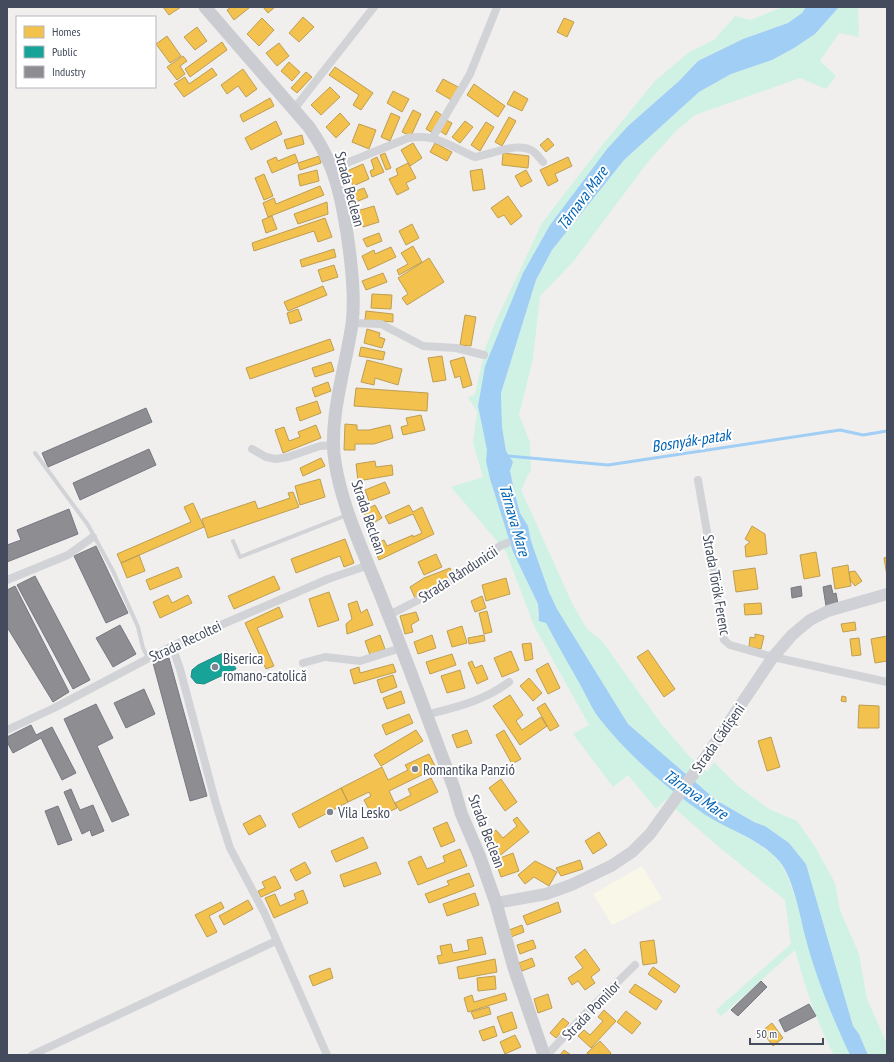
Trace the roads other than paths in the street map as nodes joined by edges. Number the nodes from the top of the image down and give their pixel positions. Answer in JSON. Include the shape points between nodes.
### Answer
{"nodes":[{"id":1,"x":205,"y":7,"type":"edge"},
{"id":2,"x":374,"y":7,"type":"edge"},
{"id":3,"x":496,"y":7,"type":"edge"},
{"id":4,"x":294,"y":109,"type":"junction"},
{"id":5,"x":433,"y":137,"type":"junction"},
{"id":6,"x":543,"y":162,"type":"dead end"},
{"id":7,"x":332,"y":169,"type":"junction"},
{"id":8,"x":352,"y":323,"type":"junction"},
{"id":9,"x":484,"y":355,"type":"dead end"},
{"id":10,"x":333,"y":445,"type":"junction"},
{"id":11,"x":252,"y":449,"type":"dead end"},
{"id":12,"x":35,"y":453,"type":"dead end"},
{"id":13,"x":698,"y":480,"type":"dead end"},
{"id":14,"x":350,"y":514,"type":"junction"},
{"id":15,"x":94,"y":537,"type":"junction"},
{"id":16,"x":233,"y":541,"type":"dead end"},
{"id":17,"x":507,"y":544,"type":"dead end"},
{"id":18,"x":369,"y":564,"type":"junction"},
{"id":19,"x":7,"y":580,"type":"edge"},
{"id":20,"x":887,"y":594,"type":"edge"},
{"id":21,"x":389,"y":615,"type":"junction"},
{"id":22,"x":172,"y":646,"type":"junction"},
{"id":23,"x":401,"y":648,"type":"junction"},
{"id":24,"x":773,"y":657,"type":"junction"},
{"id":25,"x":148,"y":658,"type":"junction"},
{"id":26,"x":303,"y":663,"type":"dead end"},
{"id":27,"x":509,"y":682,"type":"dead end"},
{"id":28,"x":887,"y":682,"type":"edge"},
{"id":29,"x":426,"y":715,"type":"junction"},
{"id":30,"x":7,"y":730,"type":"edge"},
{"id":31,"x":496,"y":903,"type":"junction"},
{"id":32,"x":276,"y":941,"type":"junction"},
{"id":33,"x":635,"y":966,"type":"dead end"},
{"id":34,"x":32,"y":1055,"type":"edge"},
{"id":35,"x":327,"y":1055,"type":"edge"},
{"id":36,"x":546,"y":1055,"type":"edge"}],
"edges":[{"from":1,"to":4,"type":"main road","name":"Strada Beclean"},
{"from":2,"to":4,"type":"street"},
{"from":3,"to":5,"type":"street","via":[[470,74]]},
{"from":4,"to":7,"type":"main road","name":"Strada Beclean","via":[[323,149]]},
{"from":5,"to":6,"type":"street","via":[[475,157],[504,149],[524,149],[534,152]]},
{"from":5,"to":7,"type":"street","via":[[408,138]]},
{"from":7,"to":8,"type":"main road","name":"Strada Beclean","via":[[348,249],[353,303]]},
{"from":8,"to":9,"type":"street","via":[[381,324],[423,346],[456,348]]},
{"from":8,"to":10,"type":"main road","name":"Strada Beclean","via":[[334,423]]},
{"from":10,"to":11,"type":"street","via":[[276,458],[266,457]]},
{"from":10,"to":14,"type":"main road","name":"Strada Beclean","via":[[335,462]]},
{"from":12,"to":15,"type":"lane"},
{"from":13,"to":24,"type":"street","name":"Strada Török Ferenc","via":[[724,640],[730,645]]},
{"from":14,"to":16,"type":"lane","via":[[240,557]]},
{"from":14,"to":18,"type":"main road","name":"Strada Beclean"},
{"from":15,"to":19,"type":"street","via":[[68,555]]},
{"from":15,"to":25,"type":"lane","via":[[113,571]]},
{"from":17,"to":21,"type":"street","name":"Strada Rândunicii","via":[[500,546],[434,592]]},
{"from":18,"to":21,"type":"main road","name":"Strada Beclean"},
{"from":18,"to":22,"type":"street","name":"Strada Recoltei"},
{"from":20,"to":24,"type":"main road","name":"Strada Cădișeni","via":[[841,606],[819,615],[792,635]]},
{"from":21,"to":23,"type":"main road","name":"Strada Beclean"},
{"from":22,"to":25,"type":"street","name":"Strada Recoltei"},
{"from":22,"to":32,"type":"street","via":[[230,848],[265,914]]},
{"from":23,"to":26,"type":"street","via":[[360,661],[325,657]]},
{"from":23,"to":29,"type":"main road","name":"Strada Beclean"},
{"from":24,"to":28,"type":"street"},
{"from":24,"to":31,"type":"main road","name":"Strada Cădișeni","via":[[699,767],[650,834],[632,852],[611,866],[571,885],[546,894]]},
{"from":25,"to":30,"type":"street","name":"Strada Recoltei"},
{"from":27,"to":29,"type":"street","via":[[472,703]]},
{"from":29,"to":31,"type":"main road","name":"Strada Beclean"},
{"from":31,"to":36,"type":"main road","name":"Strada Beclean","via":[[514,968]]},
{"from":32,"to":34,"type":"street"},
{"from":32,"to":35,"type":"street"},
{"from":33,"to":36,"type":"street","name":"Strada Pomilor"}]}
